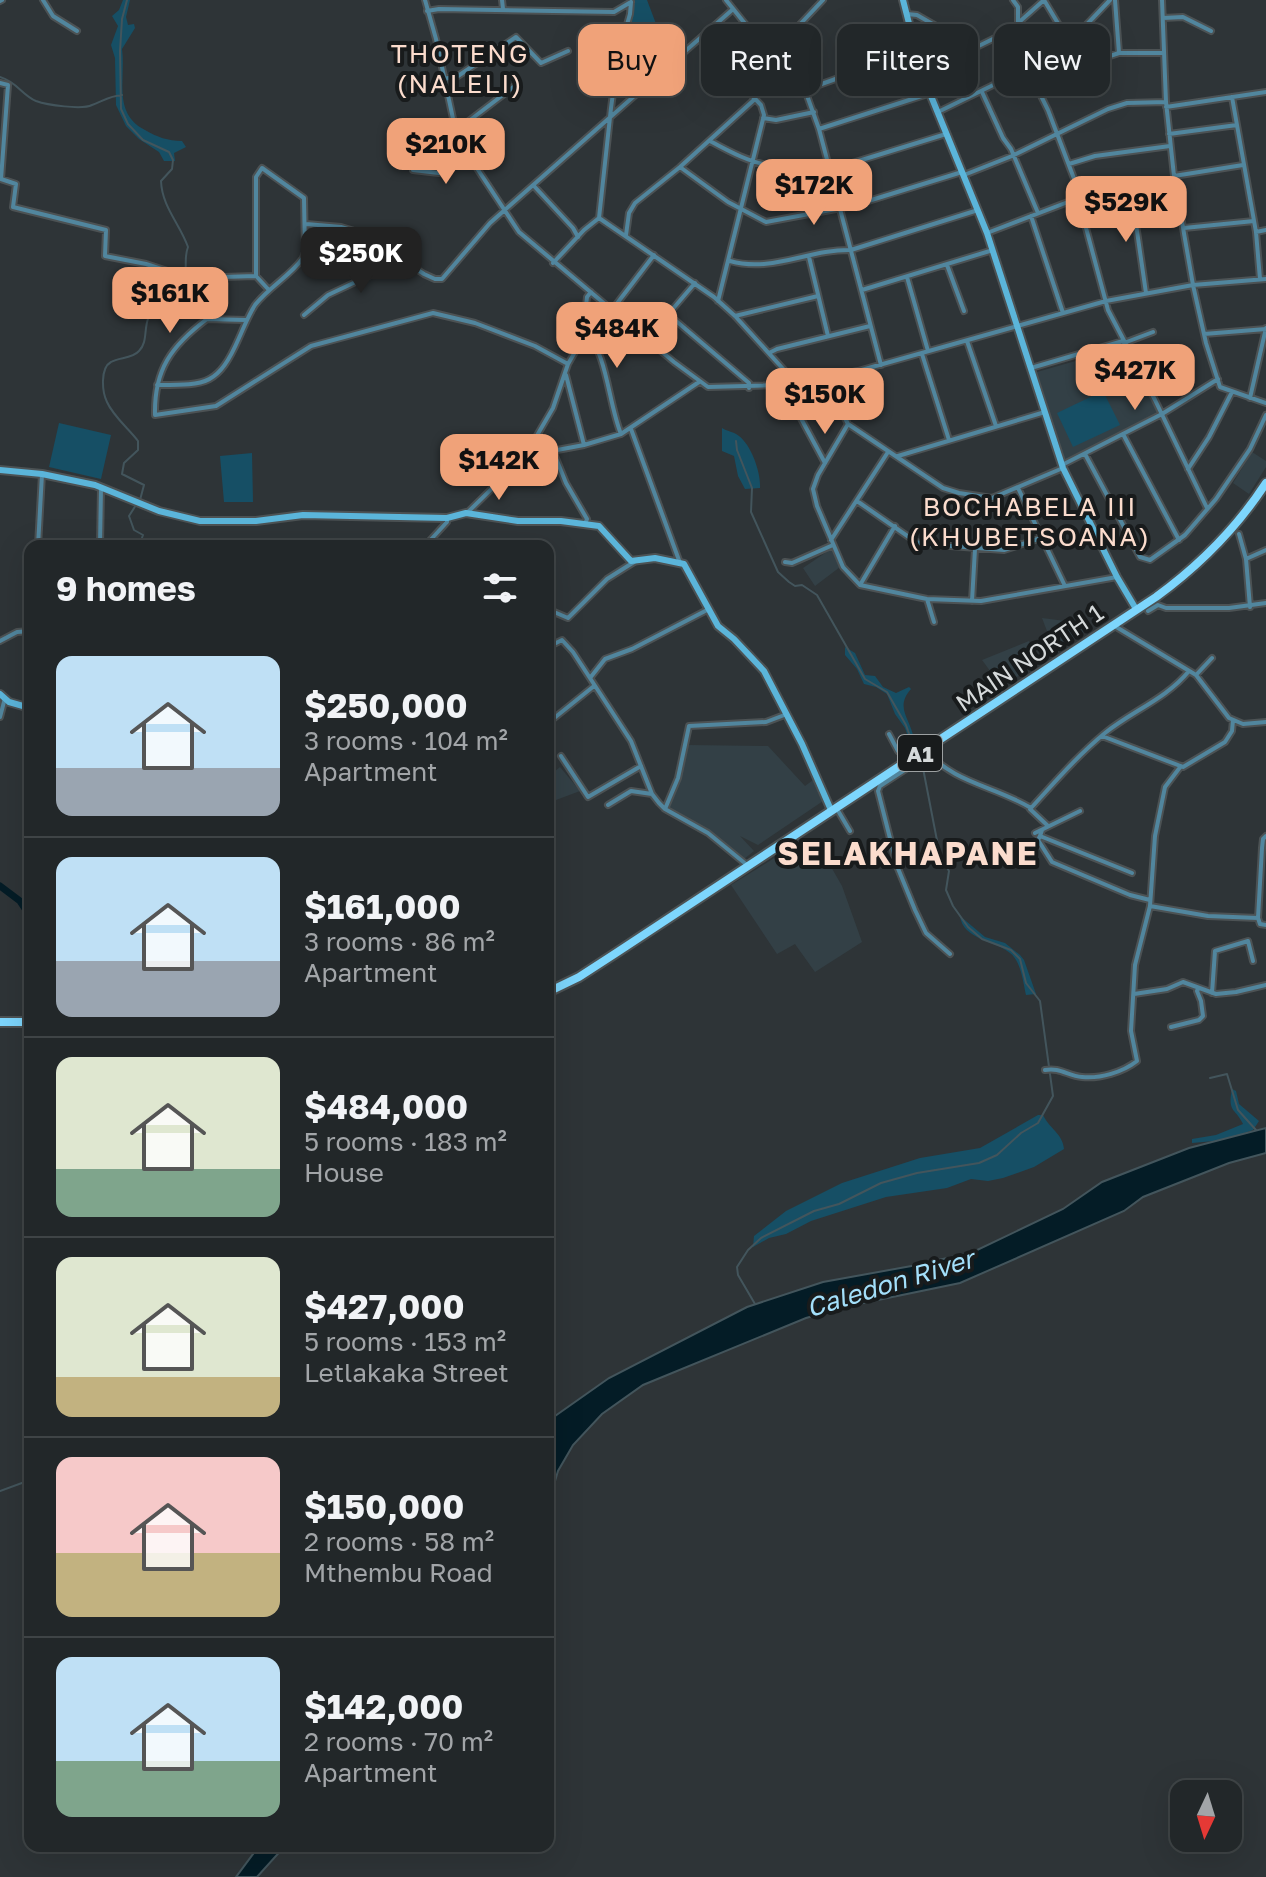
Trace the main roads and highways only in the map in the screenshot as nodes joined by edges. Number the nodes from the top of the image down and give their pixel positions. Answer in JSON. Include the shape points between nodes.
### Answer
{"nodes":[{"id":1,"x":1266,"y":483,"type":"edge"},
{"id":2,"x":554,"y":989,"type":"edge"},
{"id":3,"x":0,"y":1022,"type":"edge"},
{"id":4,"x":24,"y":1022,"type":"edge"}],
"edges":[{"from":1,"to":2,"type":"main road","name":"MAIN NORTH 1","number":"A1","via":[[1224,539],[1152,604],[1136,609]]},
{"from":3,"to":4,"type":"main road"}]}
